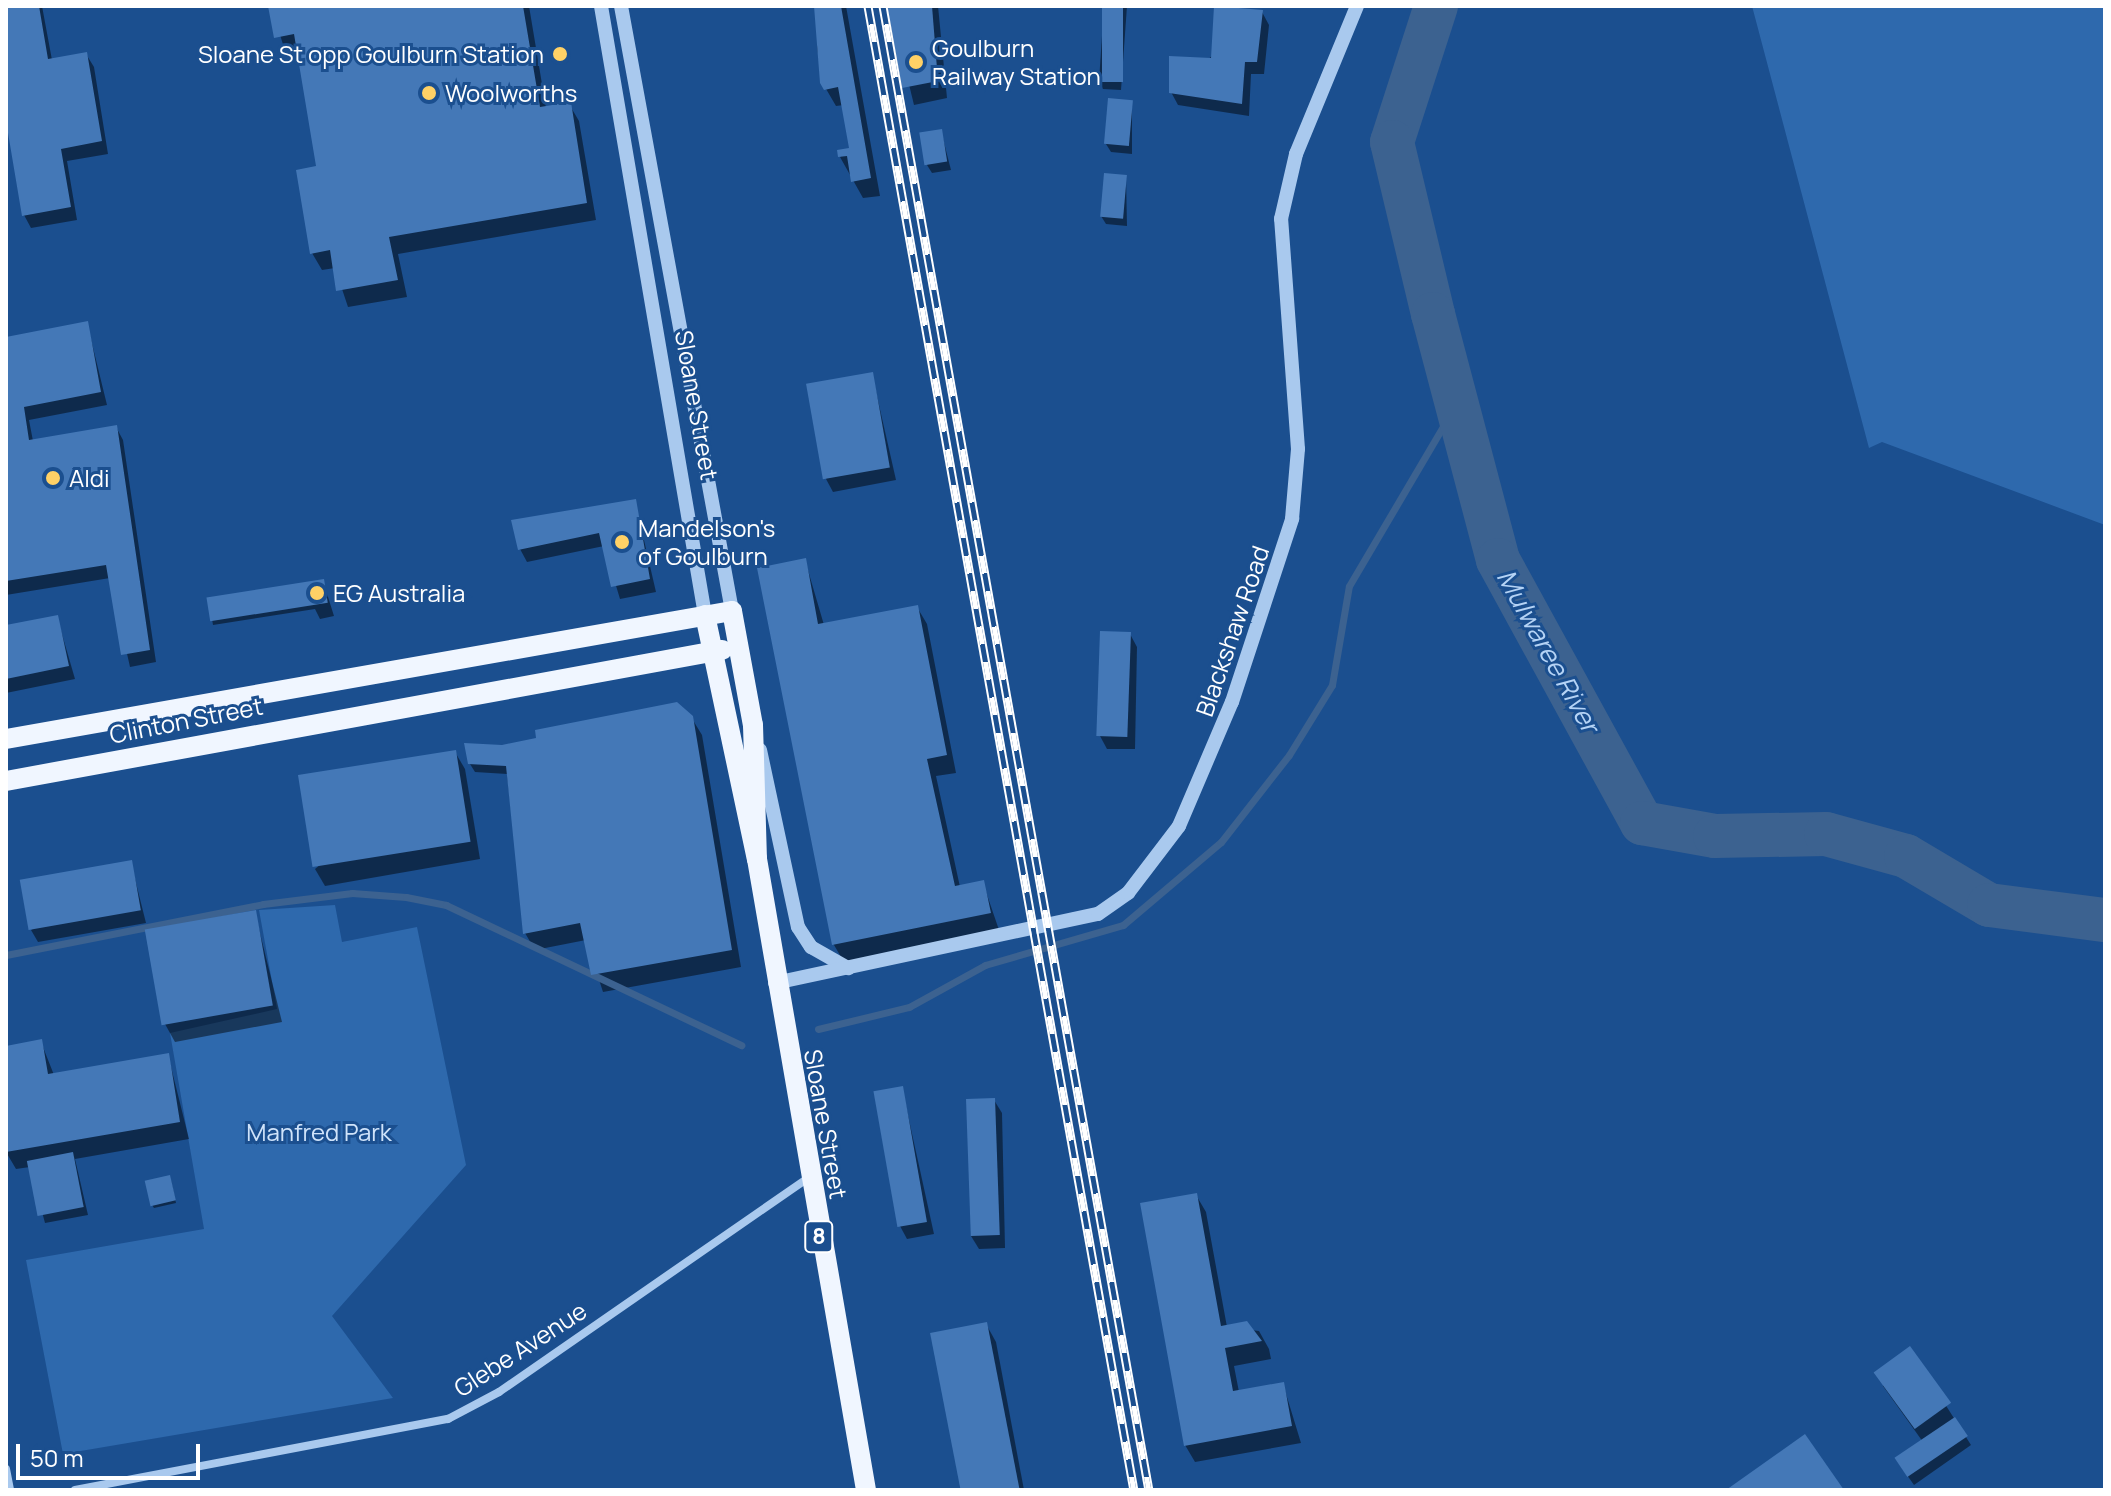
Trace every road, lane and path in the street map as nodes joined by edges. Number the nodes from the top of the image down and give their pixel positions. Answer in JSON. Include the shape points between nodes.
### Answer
{"nodes":[{"id":1,"x":601,"y":6,"type":"edge"},
{"id":2,"x":621,"y":6,"type":"edge"},
{"id":3,"x":1357,"y":6,"type":"edge"},
{"id":4,"x":732,"y":611,"type":"junction"},
{"id":5,"x":705,"y":615,"type":"junction"},
{"id":6,"x":738,"y":648,"type":"junction"},
{"id":7,"x":710,"y":652,"type":"junction"},
{"id":8,"x":369,"y":673,"type":"junction"},
{"id":9,"x":376,"y":710,"type":"junction"},
{"id":10,"x":753,"y":725,"type":"junction"},
{"id":11,"x":6,"y":739,"type":"edge"},
{"id":12,"x":6,"y":781,"type":"edge"},
{"id":13,"x":757,"y":859,"type":"junction"},
{"id":14,"x":848,"y":968,"type":"junction"},
{"id":15,"x":775,"y":983,"type":"junction"},
{"id":16,"x":808,"y":1178,"type":"junction"},
{"id":17,"x":6,"y":1469,"type":"edge"},
{"id":18,"x":10,"y":1490,"type":"edge"},
{"id":19,"x":75,"y":1490,"type":"edge"},
{"id":20,"x":866,"y":1490,"type":"edge"}],
"edges":[{"from":1,"to":5,"type":"street","name":"Sloane Street"},
{"from":2,"to":4,"type":"street","name":"Sloane Street"},
{"from":3,"to":14,"type":"street","name":"Blackshaw Road","via":[[1296,154],[1281,219],[1298,449],[1292,519],[1232,702],[1179,826],[1128,893],[1098,914]]},
{"from":4,"to":5,"type":"main road","name":"Clinton Street"},
{"from":4,"to":6,"type":"main road","name":"Sloane Street"},
{"from":5,"to":7,"type":"main road","name":"Sloane Street"},
{"from":5,"to":8,"type":"main road","name":"Clinton Street"},
{"from":6,"to":7,"type":"main road","name":"Clinton Street"},
{"from":6,"to":10,"type":"main road","name":"Sloane Street","number":"8"},
{"from":7,"to":9,"type":"main road","name":"Clinton Street"},
{"from":7,"to":13,"type":"main road","name":"Sloane Street","number":"8"},
{"from":8,"to":9,"type":"main road"},
{"from":8,"to":11,"type":"main road","name":"Clinton Street"},
{"from":9,"to":12,"type":"main road","name":"Clinton Street"},
{"from":10,"to":13,"type":"main road","name":"Sloane Street","number":"8"},
{"from":10,"to":14,"type":"street","via":[[798,927],[811,947]]},
{"from":13,"to":15,"type":"main road","name":"Sloane Street","number":"8"},
{"from":14,"to":15,"type":"street","name":"Blackshaw Road"},
{"from":15,"to":16,"type":"main road","name":"Sloane Street","number":"8"},
{"from":16,"to":19,"type":"street","name":"Glebe Avenue","via":[[499,1392],[448,1419]]},
{"from":16,"to":20,"type":"main road","name":"Sloane Street","number":"8"},
{"from":17,"to":18,"type":"street"}]}
